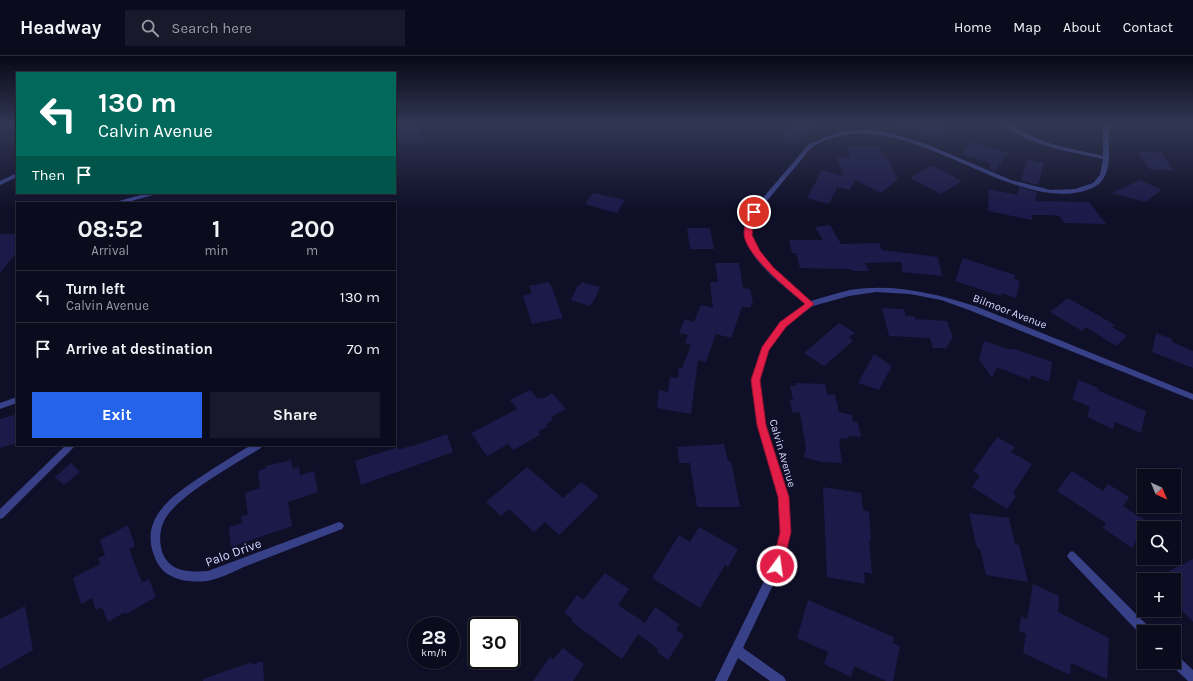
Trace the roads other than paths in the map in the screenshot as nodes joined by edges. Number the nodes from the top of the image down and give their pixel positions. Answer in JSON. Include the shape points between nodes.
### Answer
{"nodes":[{"id":1,"x":805,"y":152,"type":"edge"},
{"id":2,"x":938,"y":152,"type":"edge"},
{"id":3,"x":1084,"y":152,"type":"edge"},
{"id":4,"x":1105,"y":152,"type":"edge"},
{"id":5,"x":1105,"y":158,"type":"junction"},
{"id":6,"x":16,"y":175,"type":"edge"},
{"id":7,"x":0,"y":183,"type":"edge"},
{"id":8,"x":151,"y":194,"type":"edge"},
{"id":9,"x":121,"y":202,"type":"edge"},
{"id":10,"x":810,"y":304,"type":"junction"},
{"id":11,"x":1193,"y":397,"type":"edge"},
{"id":12,"x":16,"y":400,"type":"edge"},
{"id":13,"x":0,"y":406,"type":"edge"},
{"id":14,"x":71,"y":446,"type":"edge"},
{"id":15,"x":256,"y":446,"type":"edge"},
{"id":16,"x":0,"y":515,"type":"edge"},
{"id":17,"x":340,"y":526,"type":"dead end"},
{"id":18,"x":1072,"y":556,"type":"dead end"},
{"id":19,"x":1139,"y":625,"type":"edge"},
{"id":20,"x":736,"y":650,"type":"junction"},
{"id":21,"x":1181,"y":667,"type":"edge"},
{"id":22,"x":1193,"y":678,"type":"edge"},
{"id":23,"x":721,"y":681,"type":"edge"},
{"id":24,"x":780,"y":681,"type":"edge"}],
"edges":[{"from":1,"to":10,"type":"street","via":[[754,212],[748,235],[756,253]]},
{"from":2,"to":5,"type":"street","via":[[1007,182],[1048,192],[1068,192],[1087,188],[1100,180],[1105,170]]},
{"from":3,"to":5,"type":"street"},
{"from":4,"to":5,"type":"street"},
{"from":6,"to":7,"type":"street"},
{"from":8,"to":9,"type":"street"},
{"from":10,"to":11,"type":"street","name":"Bilmoor Avenue","via":[[849,293],[876,290],[910,292],[942,298]]},
{"from":10,"to":20,"type":"street","name":"Calvin Avenue","via":[[783,324],[765,349],[755,380],[761,425],[783,497],[786,532],[777,566]]},
{"from":12,"to":13,"type":"street"},
{"from":14,"to":16,"type":"street"},
{"from":15,"to":17,"type":"street","name":"Palo Drive","via":[[177,498],[164,512],[157,525],[154,546],[166,568],[175,574],[188,577],[208,576]]},
{"from":18,"to":19,"type":"street"},
{"from":20,"to":23,"type":"street","name":"Calvin Avenue"},
{"from":20,"to":24,"type":"street"},
{"from":21,"to":22,"type":"street"}]}
